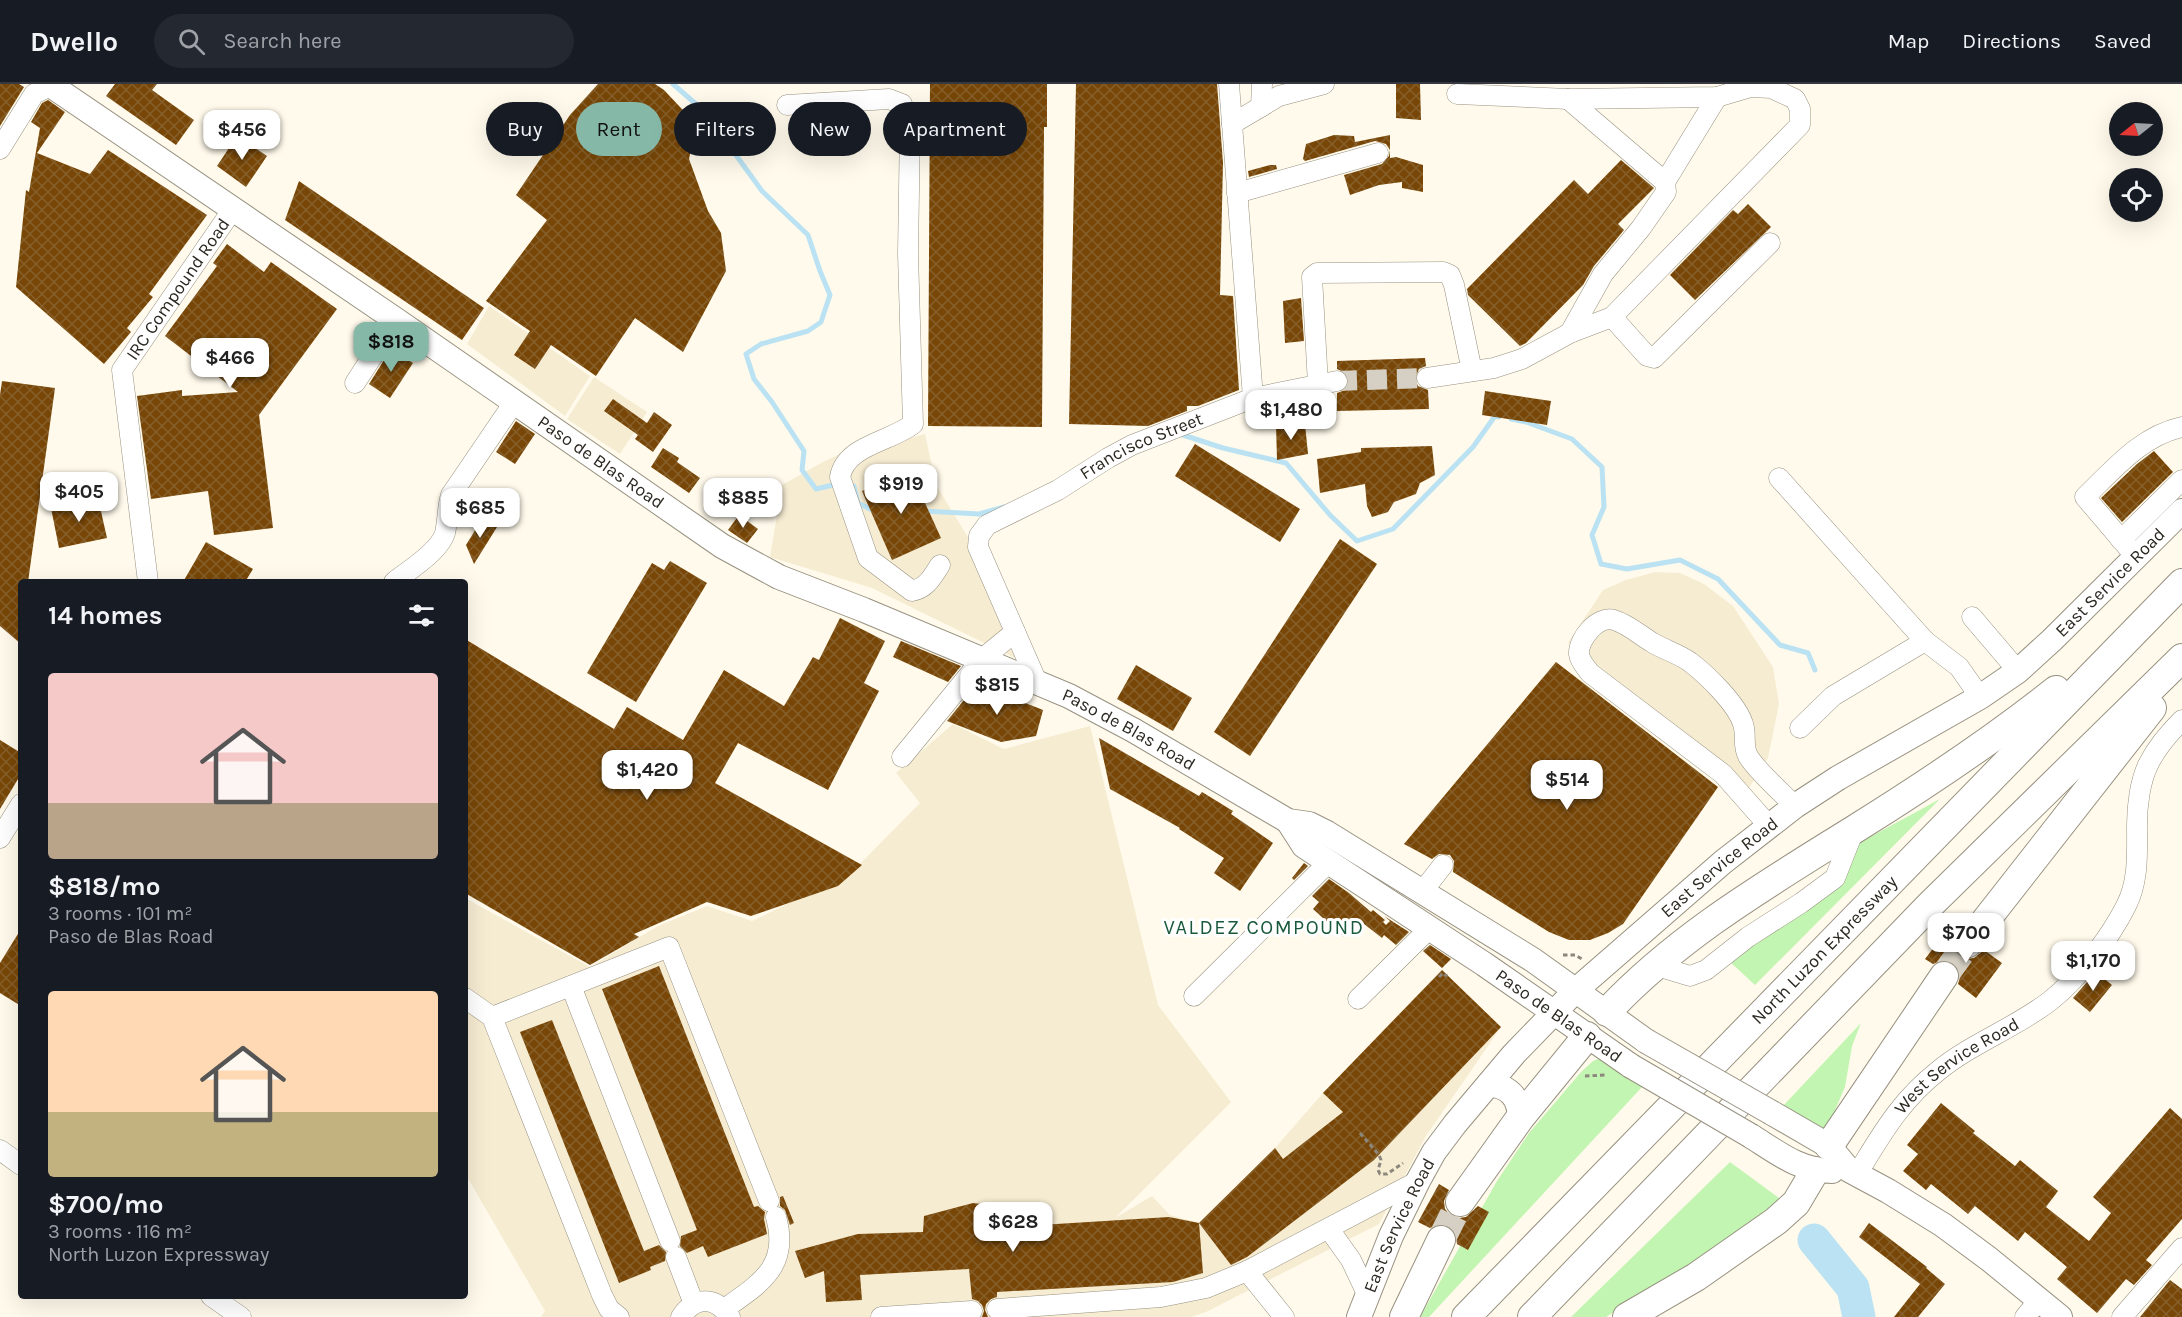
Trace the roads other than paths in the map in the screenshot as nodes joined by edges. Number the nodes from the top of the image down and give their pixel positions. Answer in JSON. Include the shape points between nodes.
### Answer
{"nodes":[{"id":1,"x":1229,"y":84,"type":"edge"},
{"id":2,"x":1262,"y":84,"type":"edge"},
{"id":3,"x":1324,"y":84,"type":"edge"},
{"id":4,"x":51,"y":85,"type":"edge"},
{"id":5,"x":1457,"y":94,"type":"dead end"},
{"id":6,"x":1717,"y":97,"type":"junction"},
{"id":7,"x":1568,"y":99,"type":"junction"},
{"id":8,"x":787,"y":105,"type":"dead end"},
{"id":9,"x":1261,"y":107,"type":"junction"},
{"id":10,"x":1232,"y":124,"type":"junction"},
{"id":11,"x":0,"y":149,"type":"edge"},
{"id":12,"x":1378,"y":153,"type":"dead end"},
{"id":13,"x":1665,"y":182,"type":"junction"},
{"id":14,"x":1237,"y":193,"type":"junction"},
{"id":15,"x":233,"y":209,"type":"junction"},
{"id":16,"x":1770,"y":243,"type":"dead end"},
{"id":17,"x":1612,"y":317,"type":"junction"},
{"id":18,"x":396,"y":320,"type":"junction"},
{"id":19,"x":1569,"y":333,"type":"junction"},
{"id":20,"x":1472,"y":371,"type":"junction"},
{"id":21,"x":1427,"y":378,"type":"tunnel mouth"},
{"id":22,"x":355,"y":382,"type":"dead end"},
{"id":23,"x":1253,"y":398,"type":"junction"},
{"id":24,"x":515,"y":401,"type":"junction"},
{"id":25,"x":2182,"y":427,"type":"edge"},
{"id":26,"x":1779,"y":478,"type":"dead end"},
{"id":27,"x":2182,"y":480,"type":"edge"},
{"id":28,"x":2182,"y":511,"type":"edge"},
{"id":29,"x":2128,"y":549,"type":"junction"},
{"id":30,"x":940,"y":565,"type":"dead end"},
{"id":31,"x":148,"y":579,"type":"edge"},
{"id":32,"x":398,"y":579,"type":"edge"},
{"id":33,"x":2182,"y":584,"type":"edge"},
{"id":34,"x":1972,"y":617,"type":"dead end"},
{"id":35,"x":2148,"y":619,"type":"junction"},
{"id":36,"x":1015,"y":632,"type":"junction"},
{"id":37,"x":1924,"y":641,"type":"junction"},
{"id":38,"x":2182,"y":658,"type":"edge"},
{"id":39,"x":982,"y":659,"type":"junction"},
{"id":40,"x":2018,"y":671,"type":"junction"},
{"id":41,"x":2182,"y":672,"type":"edge"},
{"id":42,"x":1037,"y":682,"type":"junction"},
{"id":43,"x":1980,"y":697,"type":"junction"},
{"id":44,"x":2182,"y":720,"type":"edge"},
{"id":45,"x":1800,"y":728,"type":"dead end"},
{"id":46,"x":902,"y":757,"type":"dead end"},
{"id":47,"x":1795,"y":806,"type":"junction"},
{"id":48,"x":18,"y":809,"type":"edge"},
{"id":49,"x":1288,"y":821,"type":"junction"},
{"id":50,"x":1769,"y":826,"type":"junction"},
{"id":51,"x":0,"y":838,"type":"edge"},
{"id":52,"x":1329,"y":862,"type":"junction"},
{"id":53,"x":1443,"y":865,"type":"dead end"},
{"id":54,"x":1422,"y":892,"type":"junction"},
{"id":55,"x":1430,"y":928,"type":"junction"},
{"id":56,"x":1968,"y":943,"type":"tunnel mouth"},
{"id":57,"x":1944,"y":976,"type":"tunnel mouth"},
{"id":58,"x":570,"y":986,"type":"junction"},
{"id":59,"x":1576,"y":990,"type":"junction"},
{"id":60,"x":1194,"y":996,"type":"dead end"},
{"id":61,"x":1358,"y":999,"type":"dead end"},
{"id":62,"x":468,"y":1000,"type":"edge"},
{"id":63,"x":1555,"y":1012,"type":"junction"},
{"id":64,"x":1607,"y":1012,"type":"junction"},
{"id":65,"x":492,"y":1017,"type":"junction"},
{"id":66,"x":1587,"y":1036,"type":"junction"},
{"id":67,"x":1489,"y":1084,"type":"junction"},
{"id":68,"x":1520,"y":1119,"type":"junction"},
{"id":69,"x":1829,"y":1146,"type":"junction"},
{"id":70,"x":0,"y":1150,"type":"edge"},
{"id":71,"x":18,"y":1163,"type":"edge"},
{"id":72,"x":1815,"y":1171,"type":"junction"},
{"id":73,"x":1853,"y":1172,"type":"junction"},
{"id":74,"x":1418,"y":1181,"type":"junction"},
{"id":75,"x":1460,"y":1202,"type":"tunnel mouth"},
{"id":76,"x":1329,"y":1229,"type":"junction"},
{"id":77,"x":1441,"y":1240,"type":"tunnel mouth"},
{"id":78,"x":2182,"y":1248,"type":"edge"},
{"id":79,"x":1247,"y":1271,"type":"junction"},
{"id":80,"x":215,"y":1299,"type":"edge"},
{"id":81,"x":1364,"y":1306,"type":"edge"},
{"id":82,"x":998,"y":1309,"type":"dead end"},
{"id":83,"x":2032,"y":1309,"type":"edge"},
{"id":84,"x":687,"y":1310,"type":"edge"},
{"id":85,"x":972,"y":1311,"type":"dead end"},
{"id":86,"x":727,"y":1313,"type":"edge"},
{"id":87,"x":241,"y":1317,"type":"edge"},
{"id":88,"x":619,"y":1317,"type":"edge"},
{"id":89,"x":881,"y":1317,"type":"edge"},
{"id":90,"x":1284,"y":1317,"type":"edge"},
{"id":91,"x":1404,"y":1317,"type":"edge"},
{"id":92,"x":1467,"y":1317,"type":"edge"},
{"id":93,"x":1532,"y":1317,"type":"edge"},
{"id":94,"x":1626,"y":1317,"type":"edge"},
{"id":95,"x":2060,"y":1317,"type":"edge"},
{"id":96,"x":2122,"y":1317,"type":"edge"}],
"edges":[{"from":1,"to":10,"type":"street"},
{"from":2,"to":9,"type":"street"},
{"from":3,"to":9,"type":"street","via":[[1279,96]]},
{"from":4,"to":11,"type":"street","via":[[34,94]]},
{"from":4,"to":15,"type":"main road","name":"Paso de Blas Road"},
{"from":5,"to":7,"type":"street"},
{"from":6,"to":7,"type":"street"},
{"from":6,"to":13,"type":"street"},
{"from":6,"to":17,"type":"street","via":[[1751,87],[1771,88],[1795,99],[1800,125]]},
{"from":7,"to":13,"type":"street"},
{"from":8,"to":30,"type":"street","via":[[889,99],[903,105],[910,127],[908,254],[913,424],[850,455],[840,477],[868,558],[912,591],[930,581]]},
{"from":9,"to":10,"type":"street"},
{"from":10,"to":14,"type":"street"},
{"from":12,"to":14,"type":"street"},
{"from":13,"to":19,"type":"street","via":[[1666,192],[1603,274]]},
{"from":14,"to":23,"type":"street"},
{"from":15,"to":18,"type":"main road","name":"Paso de Blas Road"},
{"from":15,"to":31,"type":"street","name":"IRC Compound Road","via":[[122,370]]},
{"from":16,"to":17,"type":"street","via":[[1654,358],[1647,356]]},
{"from":17,"to":19,"type":"street"},
{"from":18,"to":22,"type":"street"},
{"from":18,"to":24,"type":"main road","name":"Paso de Blas Road"},
{"from":19,"to":20,"type":"street","via":[[1522,359]]},
{"from":20,"to":21,"type":"street"},
{"from":20,"to":23,"type":"street","name":"Francisco Street","via":[[1449,275],[1317,273],[1312,277],[1327,382]]},
{"from":23,"to":36,"type":"street","name":"Francisco Street","via":[[1132,445],[1058,490],[987,525],[979,536],[978,547]]},
{"from":24,"to":32,"type":"street","via":[[451,495],[440,544]]},
{"from":24,"to":39,"type":"main road","name":"Paso de Blas Road","via":[[722,546],[779,577]]},
{"from":25,"to":29,"type":"street","via":[[2138,446],[2085,497]]},
{"from":26,"to":37,"type":"street"},
{"from":27,"to":29,"type":"street"},
{"from":28,"to":29,"type":"main road","name":"East Service Road"},
{"from":29,"to":40,"type":"main road","name":"East Service Road","via":[[2052,640]]},
{"from":33,"to":35,"type":"highway","name":"North Luzon Expressway"},
{"from":34,"to":40,"type":"street"},
{"from":35,"to":64,"type":"highway","via":[[1986,743],[1705,925]]},
{"from":35,"to":92,"type":"highway","name":"North Luzon Expressway"},
{"from":36,"to":39,"type":"street"},
{"from":36,"to":42,"type":"street","name":"Francisco Street"},
{"from":37,"to":43,"type":"street","via":[[1959,667]]},
{"from":37,"to":45,"type":"street","via":[[1833,696]]},
{"from":38,"to":93,"type":"highway","via":[[1930,905]]},
{"from":39,"to":42,"type":"main road","name":"Paso de Blas Road"},
{"from":39,"to":46,"type":"street"},
{"from":40,"to":43,"type":"main road","name":"East Service Road"},
{"from":41,"to":56,"type":"highway"},
{"from":42,"to":49,"type":"main road","name":"Paso de Blas Road","via":[[1133,730]]},
{"from":43,"to":47,"type":"main road","name":"East Service Road"},
{"from":44,"to":73,"type":"street","name":"West Service Road","via":[[2148,764],[2137,822],[2136,875],[2127,905],[2112,930],[2076,978],[2049,1002],[1963,1053],[1913,1093]]},
{"from":47,"to":50,"type":"main road","name":"East Service Road"},
{"from":47,"to":50,"type":"street","via":[[1749,758],[1744,748],[1744,725],[1734,708],[1689,661],[1614,620],[1600,621],[1591,628],[1579,653],[1590,674],[1723,774]]},
{"from":48,"to":51,"type":"street"},
{"from":49,"to":52,"type":"main road","name":"Paso de Blas Road","via":[[1305,846]]},
{"from":49,"to":54,"type":"main road","name":"Paso de Blas Road","via":[[1309,824],[1327,833]]},
{"from":50,"to":59,"type":"main road","name":"East Service Road"},
{"from":52,"to":55,"type":"main road","name":"Paso de Blas Road"},
{"from":52,"to":60,"type":"street"},
{"from":53,"to":54,"type":"street"},
{"from":54,"to":59,"type":"main road","name":"Paso de Blas Road"},
{"from":55,"to":61,"type":"street"},
{"from":55,"to":63,"type":"main road","name":"Paso de Blas Road"},
{"from":57,"to":69,"type":"highway"},
{"from":58,"to":65,"type":"street"},
{"from":58,"to":84,"type":"street","via":[[673,1249]]},
{"from":58,"to":86,"type":"street","via":[[669,947],[780,1232],[776,1262]]},
{"from":59,"to":63,"type":"main road","name":"East Service Road"},
{"from":59,"to":64,"type":"main road","name":"Paso de Blas Road"},
{"from":62,"to":65,"type":"street"},
{"from":63,"to":66,"type":"main road","name":"Paso de Blas Road"},
{"from":63,"to":67,"type":"main road","name":"East Service Road"},
{"from":64,"to":66,"type":"main road"},
{"from":64,"to":69,"type":"main road","name":"Paso de Blas Road","bridge":true,"via":[[1646,1041]]},
{"from":65,"to":88,"type":"street","via":[[602,1295],[609,1309]]},
{"from":66,"to":68,"type":"highway"},
{"from":66,"to":72,"type":"main road","name":"Paso de Blas Road","bridge":true,"via":[[1631,1066]]},
{"from":67,"to":68,"type":"main road","via":[[1513,1093]]},
{"from":67,"to":74,"type":"main road","name":"East Service Road","via":[[1448,1133]]},
{"from":68,"to":75,"type":"highway"},
{"from":69,"to":72,"type":"main road"},
{"from":69,"to":73,"type":"main road","name":"Paso de Blas Road"},
{"from":70,"to":71,"type":"street"},
{"from":72,"to":73,"type":"main road","name":"Paso de Blas Road"},
{"from":72,"to":94,"type":"highway","via":[[1796,1203],[1776,1221],[1696,1277]]},
{"from":73,"to":83,"type":"main road","name":"Paso de Blas Road","via":[[1943,1225],[1989,1259]]},
{"from":74,"to":76,"type":"street"},
{"from":74,"to":81,"type":"main road","name":"East Service Road"},
{"from":76,"to":79,"type":"street"},
{"from":76,"to":81,"type":"street","via":[[1352,1260]]},
{"from":77,"to":91,"type":"highway"},
{"from":78,"to":96,"type":"street"},
{"from":79,"to":82,"type":"street","via":[[1206,1288],[1161,1297]]},
{"from":79,"to":90,"type":"street"},
{"from":80,"to":87,"type":"street"},
{"from":83,"to":95,"type":"main road","name":"Paso de Blas Road"},
{"from":84,"to":86,"type":"street","via":[[710,1301]]},
{"from":85,"to":89,"type":"street"}]}
